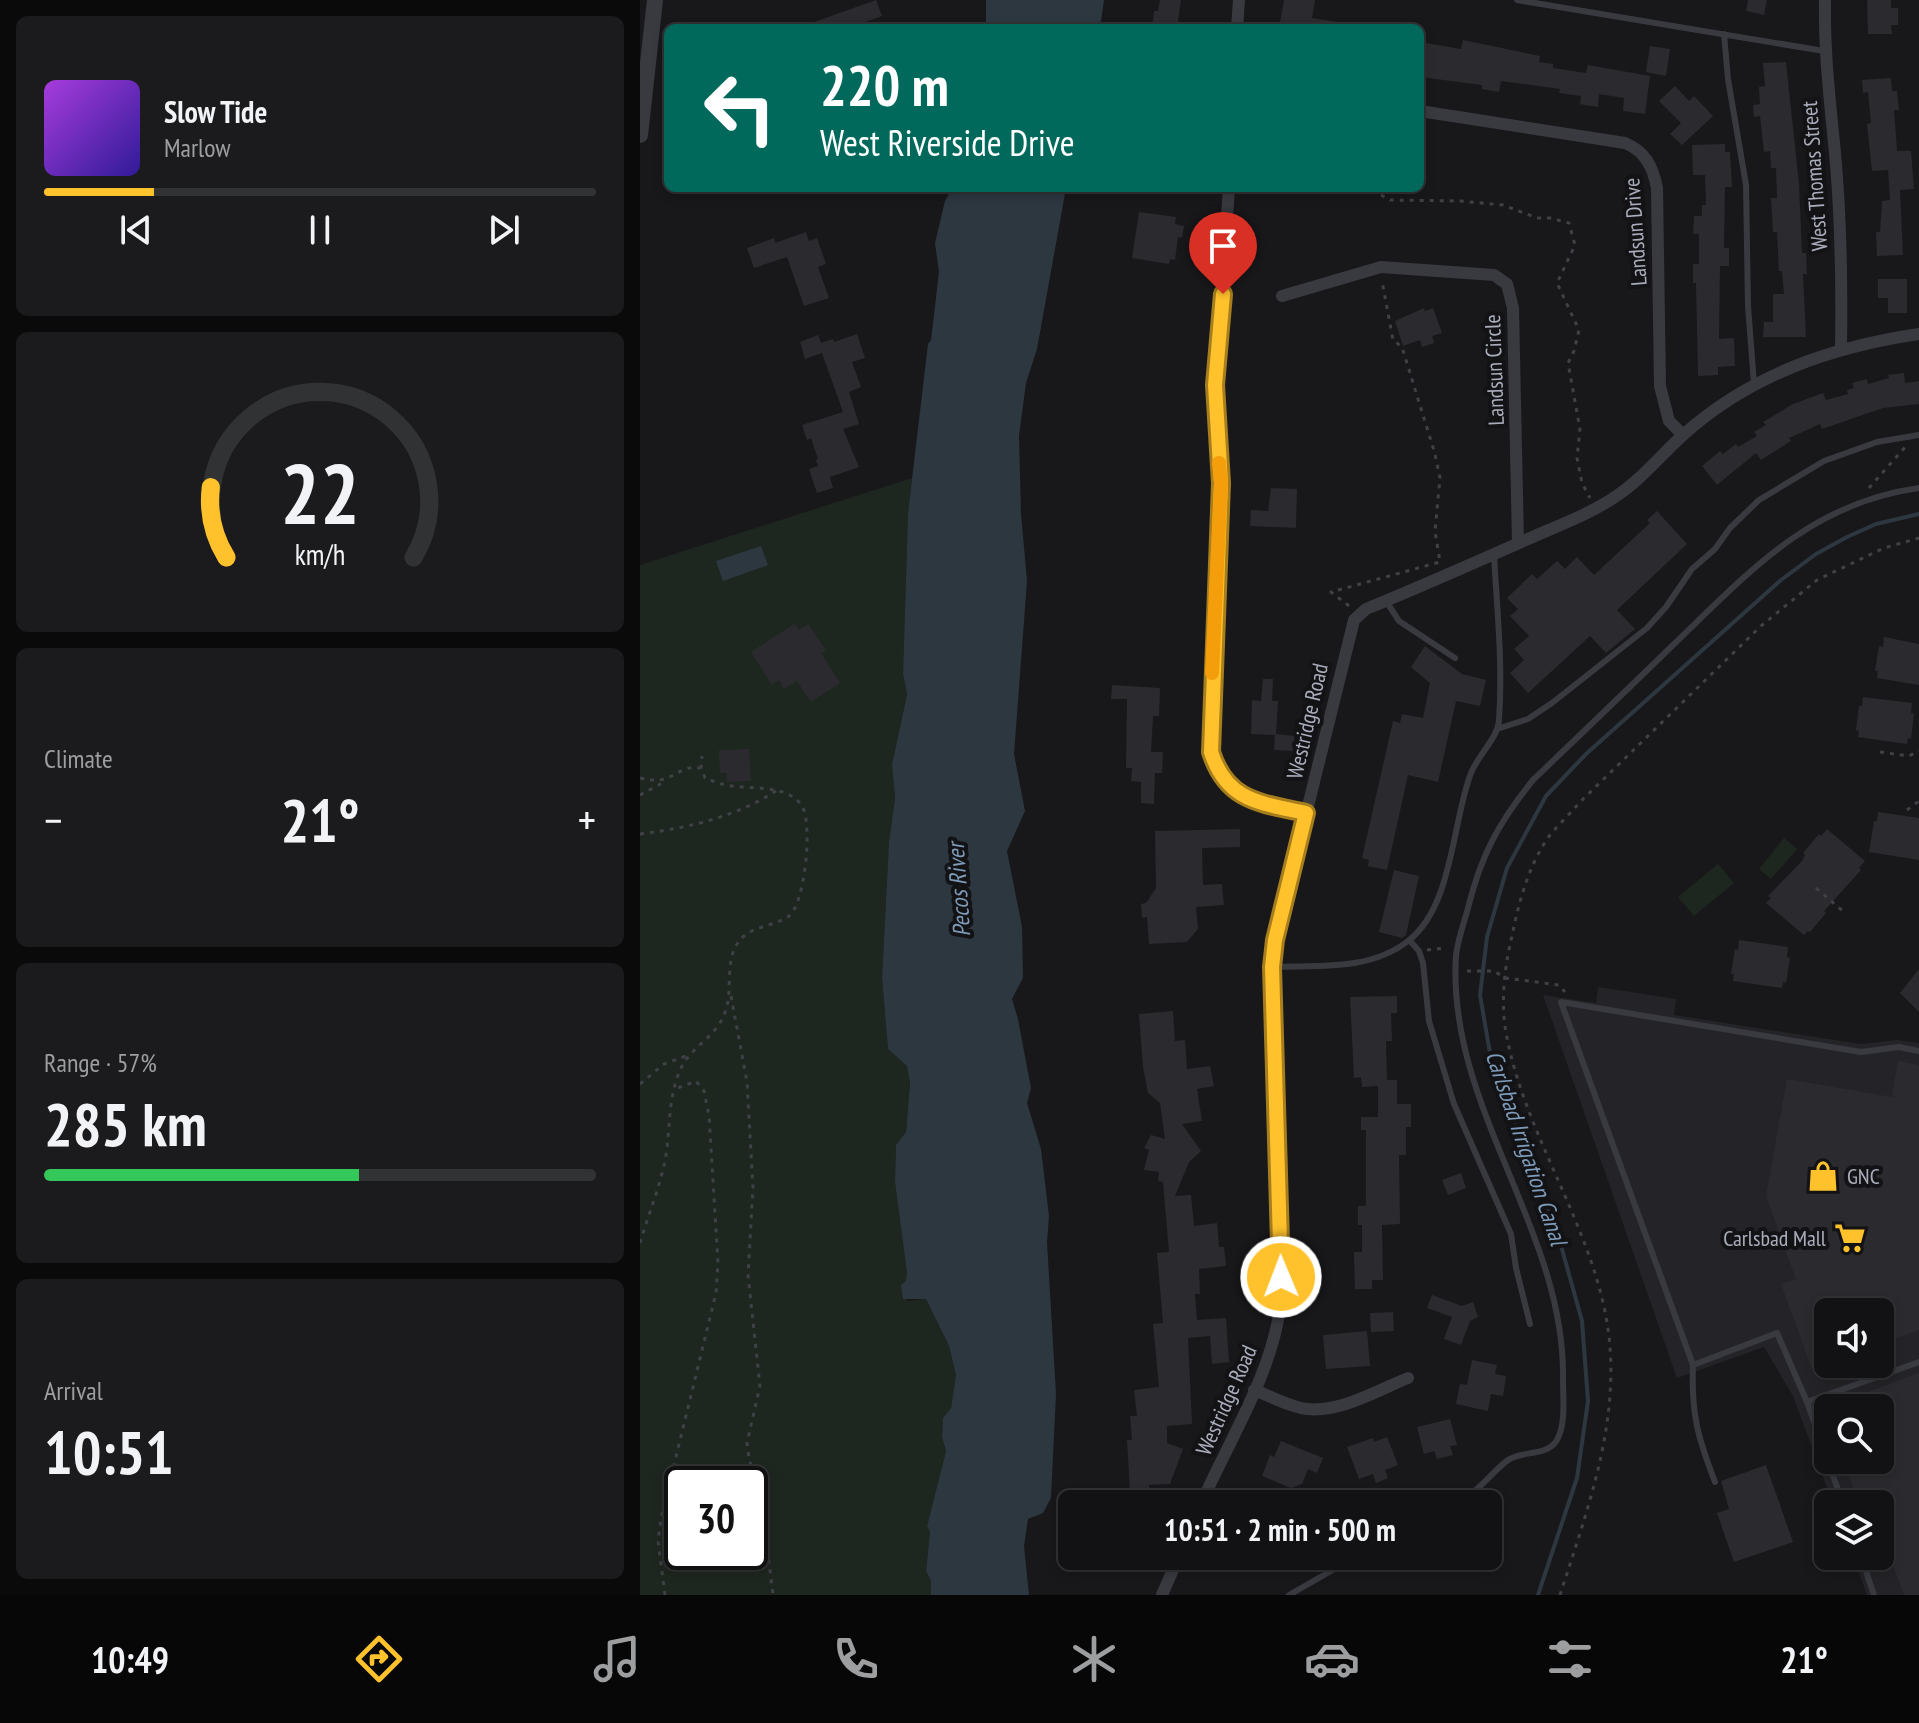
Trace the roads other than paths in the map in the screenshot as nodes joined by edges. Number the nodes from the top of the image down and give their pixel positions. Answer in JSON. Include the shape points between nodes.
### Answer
{"nodes":[{"id":1,"x":655,"y":0,"type":"edge"},
{"id":2,"x":1239,"y":0,"type":"edge"},
{"id":3,"x":1517,"y":0,"type":"edge"},
{"id":4,"x":1825,"y":0,"type":"edge"},
{"id":5,"x":1237,"y":24,"type":"edge"},
{"id":6,"x":1724,"y":34,"type":"junction"},
{"id":7,"x":1824,"y":51,"type":"junction"},
{"id":8,"x":1424,"y":112,"type":"edge"},
{"id":9,"x":640,"y":135,"type":"edge"},
{"id":10,"x":1229,"y":192,"type":"edge"},
{"id":11,"x":1282,"y":296,"type":"dead end"},
{"id":12,"x":1919,"y":334,"type":"edge"},
{"id":13,"x":1841,"y":349,"type":"junction"},
{"id":14,"x":1754,"y":384,"type":"junction"},
{"id":15,"x":1683,"y":435,"type":"junction"},
{"id":16,"x":1917,"y":436,"type":"edge"},
{"id":17,"x":1919,"y":488,"type":"edge"},
{"id":18,"x":1518,"y":543,"type":"junction"},
{"id":19,"x":1494,"y":555,"type":"junction"},
{"id":20,"x":1386,"y":601,"type":"junction"},
{"id":21,"x":1455,"y":658,"type":"dead end"},
{"id":22,"x":1497,"y":729,"type":"junction"},
{"id":23,"x":1306,"y":813,"type":"junction"},
{"id":24,"x":1410,"y":941,"type":"junction"},
{"id":25,"x":1272,"y":967,"type":"junction"},
{"id":26,"x":1919,"y":1051,"type":"edge"},
{"id":27,"x":1530,"y":1324,"type":"dead end"},
{"id":28,"x":1919,"y":1362,"type":"edge"},
{"id":29,"x":1693,"y":1365,"type":"junction"},
{"id":30,"x":1408,"y":1378,"type":"dead end"},
{"id":31,"x":1254,"y":1390,"type":"junction"},
{"id":32,"x":1807,"y":1402,"type":"junction"},
{"id":33,"x":1715,"y":1482,"type":"dead end"},
{"id":34,"x":1208,"y":1490,"type":"edge"},
{"id":35,"x":1476,"y":1490,"type":"edge"},
{"id":36,"x":1838,"y":1490,"type":"edge"},
{"id":37,"x":1173,"y":1570,"type":"edge"},
{"id":38,"x":1333,"y":1570,"type":"edge"},
{"id":39,"x":1866,"y":1570,"type":"edge"},
{"id":40,"x":1162,"y":1595,"type":"edge"},
{"id":41,"x":1289,"y":1595,"type":"edge"},
{"id":42,"x":1874,"y":1595,"type":"edge"}],
"edges":[{"from":1,"to":9,"type":"street"},
{"from":2,"to":5,"type":"street"},
{"from":3,"to":6,"type":"lane"},
{"from":4,"to":7,"type":"street","name":"West Thomas Street"},
{"from":6,"to":7,"type":"lane"},
{"from":6,"to":14,"type":"lane","via":[[1746,185]]},
{"from":7,"to":13,"type":"street","name":"West Thomas Street","via":[[1840,235]]},
{"from":8,"to":15,"type":"street","name":"Landsun Drive","via":[[1625,143],[1642,153],[1657,188],[1660,386],[1669,421]]},
{"from":10,"to":23,"type":"street","via":[[1215,385],[1221,483],[1211,752],[1234,791]]},
{"from":11,"to":18,"type":"street","name":"Landsun Circle","via":[[1381,267],[1494,275],[1507,284],[1513,308]]},
{"from":12,"to":13,"type":"street"},
{"from":13,"to":14,"type":"street"},
{"from":14,"to":15,"type":"street"},
{"from":15,"to":18,"type":"street","via":[[1617,496]]},
{"from":16,"to":22,"type":"lane","via":[[1877,442],[1824,461],[1759,500],[1692,569],[1647,628],[1528,719]]},
{"from":17,"to":35,"type":"lane","via":[[1831,513],[1777,549],[1533,780],[1492,837],[1458,947],[1460,1022],[1465,1055],[1496,1145],[1551,1285],[1564,1354],[1563,1417],[1557,1440],[1547,1449],[1514,1456]]},
{"from":18,"to":19,"type":"street"},
{"from":19,"to":20,"type":"street"},
{"from":19,"to":22,"type":"lane"},
{"from":20,"to":21,"type":"lane","via":[[1399,621]]},
{"from":20,"to":23,"type":"street","name":"Westridge Road","via":[[1358,614]]},
{"from":22,"to":24,"type":"lane","via":[[1470,775],[1440,894]]},
{"from":23,"to":25,"type":"street","name":"Westridge Road"},
{"from":24,"to":25,"type":"lane","via":[[1360,963]]},
{"from":24,"to":27,"type":"lane","via":[[1419,951],[1429,1021],[1462,1128],[1511,1234]]},
{"from":25,"to":31,"type":"street","name":"Westridge Road","via":[[1281,1301],[1278,1330]]},
{"from":26,"to":29,"type":"lane","via":[[1899,1047],[1861,1052],[1561,1002]]},
{"from":28,"to":32,"type":"lane"},
{"from":29,"to":32,"type":"lane","via":[[1777,1333]]},
{"from":29,"to":33,"type":"lane","via":[[1696,1432]]},
{"from":30,"to":31,"type":"street","via":[[1320,1410],[1296,1407]]},
{"from":31,"to":34,"type":"street","name":"Westridge Road"},
{"from":32,"to":36,"type":"lane"},
{"from":37,"to":40,"type":"street"},
{"from":38,"to":41,"type":"lane"},
{"from":39,"to":42,"type":"lane"}]}
